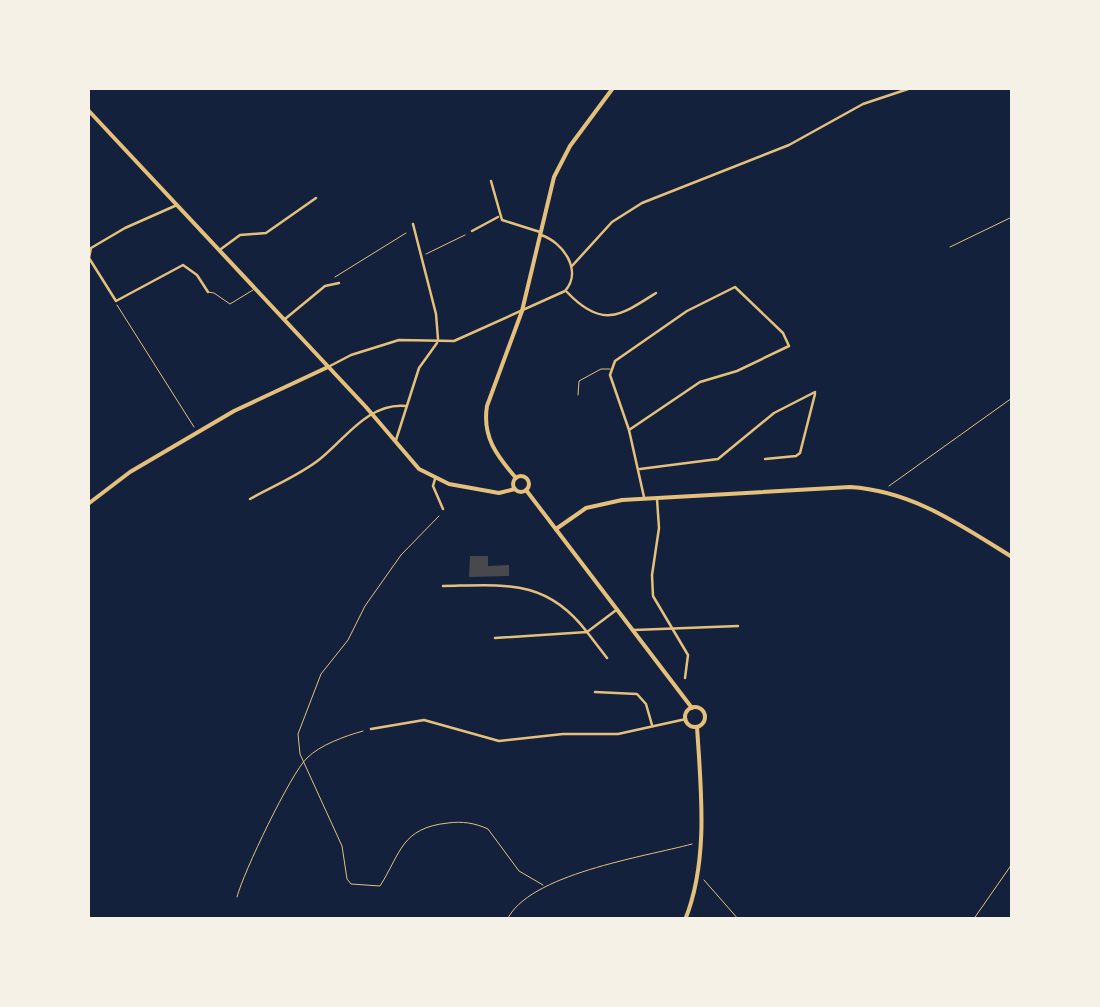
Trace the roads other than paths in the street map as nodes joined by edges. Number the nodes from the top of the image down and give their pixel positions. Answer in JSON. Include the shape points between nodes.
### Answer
{"nodes":[{"id":1,"x":612,"y":88,"type":"edge"},
{"id":2,"x":910,"y":88,"type":"edge"},
{"id":3,"x":88,"y":110,"type":"edge"},
{"id":4,"x":491,"y":181,"type":"dead end"},
{"id":5,"x":316,"y":198,"type":"dead end"},
{"id":6,"x":178,"y":204,"type":"junction"},
{"id":7,"x":499,"y":216,"type":"junction"},
{"id":8,"x":414,"y":226,"type":"road end"},
{"id":9,"x":472,"y":231,"type":"road end"},
{"id":10,"x":541,"y":234,"type":"junction"},
{"id":11,"x":220,"y":250,"type":"junction"},
{"id":12,"x":572,"y":266,"type":"junction"},
{"id":13,"x":339,"y":283,"type":"dead end"},
{"id":14,"x":256,"y":288,"type":"junction"},
{"id":15,"x":565,"y":291,"type":"junction"},
{"id":16,"x":208,"y":292,"type":"joint"},
{"id":17,"x":656,"y":293,"type":"dead end"},
{"id":18,"x":522,"y":311,"type":"junction"},
{"id":19,"x":284,"y":320,"type":"junction"},
{"id":20,"x":438,"y":342,"type":"junction"},
{"id":21,"x":328,"y":367,"type":"junction"},
{"id":22,"x":610,"y":369,"type":"junction"},
{"id":23,"x":578,"y":395,"type":"dead end"},
{"id":24,"x":406,"y":406,"type":"junction"},
{"id":25,"x":374,"y":413,"type":"junction"},
{"id":26,"x":629,"y":430,"type":"junction"},
{"id":27,"x":395,"y":442,"type":"junction"},
{"id":28,"x":766,"y":459,"type":"dead end"},
{"id":29,"x":638,"y":470,"type":"junction"},
{"id":30,"x":516,"y":478,"type":"junction"},
{"id":31,"x":435,"y":479,"type":"junction"},
{"id":32,"x":514,"y":489,"type":"junction"},
{"id":33,"x":526,"y":490,"type":"junction"},
{"id":34,"x":644,"y":498,"type":"junction"},
{"id":35,"x":657,"y":498,"type":"junction"},
{"id":36,"x":250,"y":499,"type":"dead end"},
{"id":37,"x":88,"y":504,"type":"edge"},
{"id":38,"x":443,"y":508,"type":"road end"},
{"id":39,"x":556,"y":528,"type":"junction"},
{"id":40,"x":1012,"y":557,"type":"edge"},
{"id":41,"x":444,"y":586,"type":"dead end"},
{"id":42,"x":617,"y":610,"type":"junction"},
{"id":43,"x":738,"y":626,"type":"dead end"},
{"id":44,"x":672,"y":628,"type":"junction"},
{"id":45,"x":633,"y":631,"type":"junction"},
{"id":46,"x":587,"y":632,"type":"junction"},
{"id":47,"x":495,"y":638,"type":"dead end"},
{"id":48,"x":607,"y":658,"type":"dead end"},
{"id":49,"x":685,"y":678,"type":"dead end"},
{"id":50,"x":595,"y":692,"type":"dead end"},
{"id":51,"x":692,"y":708,"type":"junction"},
{"id":52,"x":686,"y":719,"type":"junction"},
{"id":53,"x":652,"y":726,"type":"junction"},
{"id":54,"x":698,"y":726,"type":"junction"},
{"id":55,"x":371,"y":729,"type":"road end"},
{"id":56,"x":685,"y":920,"type":"edge"}],
"edges":[{"from":1,"to":10,"type":"main road","via":[[562,158]]},
{"from":2,"to":12,"type":"street","via":[[626,212]]},
{"from":3,"to":6,"type":"main road"},
{"from":4,"to":7,"type":"street"},
{"from":5,"to":11,"type":"street","via":[[266,233],[240,235]]},
{"from":6,"to":11,"type":"main road"},
{"from":6,"to":16,"type":"street","via":[[88,252],[116,301],[180,265]]},
{"from":7,"to":9,"type":"street"},
{"from":7,"to":10,"type":"street"},
{"from":8,"to":20,"type":"street"},
{"from":10,"to":12,"type":"street"},
{"from":10,"to":18,"type":"main road"},
{"from":11,"to":14,"type":"main road"},
{"from":12,"to":15,"type":"street","via":[[574,278]]},
{"from":13,"to":19,"type":"street","via":[[325,286]]},
{"from":14,"to":16,"type":"lane","via":[[230,304]]},
{"from":14,"to":19,"type":"main road"},
{"from":15,"to":17,"type":"street","via":[[611,317]]},
{"from":15,"to":18,"type":"street"},
{"from":18,"to":20,"type":"street","via":[[454,342]]},
{"from":18,"to":30,"type":"main road","via":[[486,414],[492,446]]},
{"from":19,"to":21,"type":"main road"},
{"from":20,"to":21,"type":"street","via":[[390,342]]},
{"from":20,"to":24,"type":"street","via":[[422,362]]},
{"from":21,"to":25,"type":"main road"},
{"from":21,"to":37,"type":"main road","via":[[249,402]]},
{"from":22,"to":23,"type":"lane","via":[[579,382]]},
{"from":22,"to":26,"type":"street"},
{"from":22,"to":26,"type":"street","via":[[687,311],[735,287],[788,346],[700,382]]},
{"from":24,"to":25,"type":"street"},
{"from":24,"to":27,"type":"street"},
{"from":25,"to":27,"type":"main road"},
{"from":25,"to":36,"type":"street","via":[[321,458]]},
{"from":26,"to":29,"type":"street"},
{"from":27,"to":31,"type":"main road"},
{"from":28,"to":29,"type":"street","via":[[800,453],[816,392],[774,413],[718,459]]},
{"from":29,"to":34,"type":"street"},
{"from":30,"to":32,"type":"main road"},
{"from":30,"to":33,"type":"main road","via":[[528,479]]},
{"from":31,"to":32,"type":"main road","via":[[499,494]]},
{"from":31,"to":38,"type":"street"},
{"from":32,"to":33,"type":"main road"},
{"from":33,"to":39,"type":"main road"},
{"from":34,"to":35,"type":"main road"},
{"from":34,"to":39,"type":"main road","via":[[586,508]]},
{"from":35,"to":40,"type":"main road","via":[[884,490],[936,510]]},
{"from":35,"to":44,"type":"street","via":[[652,589]]},
{"from":39,"to":42,"type":"main road"},
{"from":41,"to":46,"type":"street","via":[[534,590],[560,604]]},
{"from":42,"to":45,"type":"main road"},
{"from":42,"to":46,"type":"street"},
{"from":43,"to":44,"type":"street"},
{"from":44,"to":45,"type":"street"},
{"from":44,"to":49,"type":"street","via":[[688,655]]},
{"from":45,"to":51,"type":"main road"},
{"from":46,"to":47,"type":"street"},
{"from":46,"to":48,"type":"street"},
{"from":50,"to":53,"type":"street","via":[[636,694]]},
{"from":51,"to":52,"type":"main road"},
{"from":51,"to":54,"type":"main road","via":[[705,714]]},
{"from":52,"to":53,"type":"street"},
{"from":52,"to":54,"type":"main road"},
{"from":53,"to":55,"type":"street","via":[[499,740],[424,720]]},
{"from":54,"to":56,"type":"main road","via":[[699,874]]}]}
